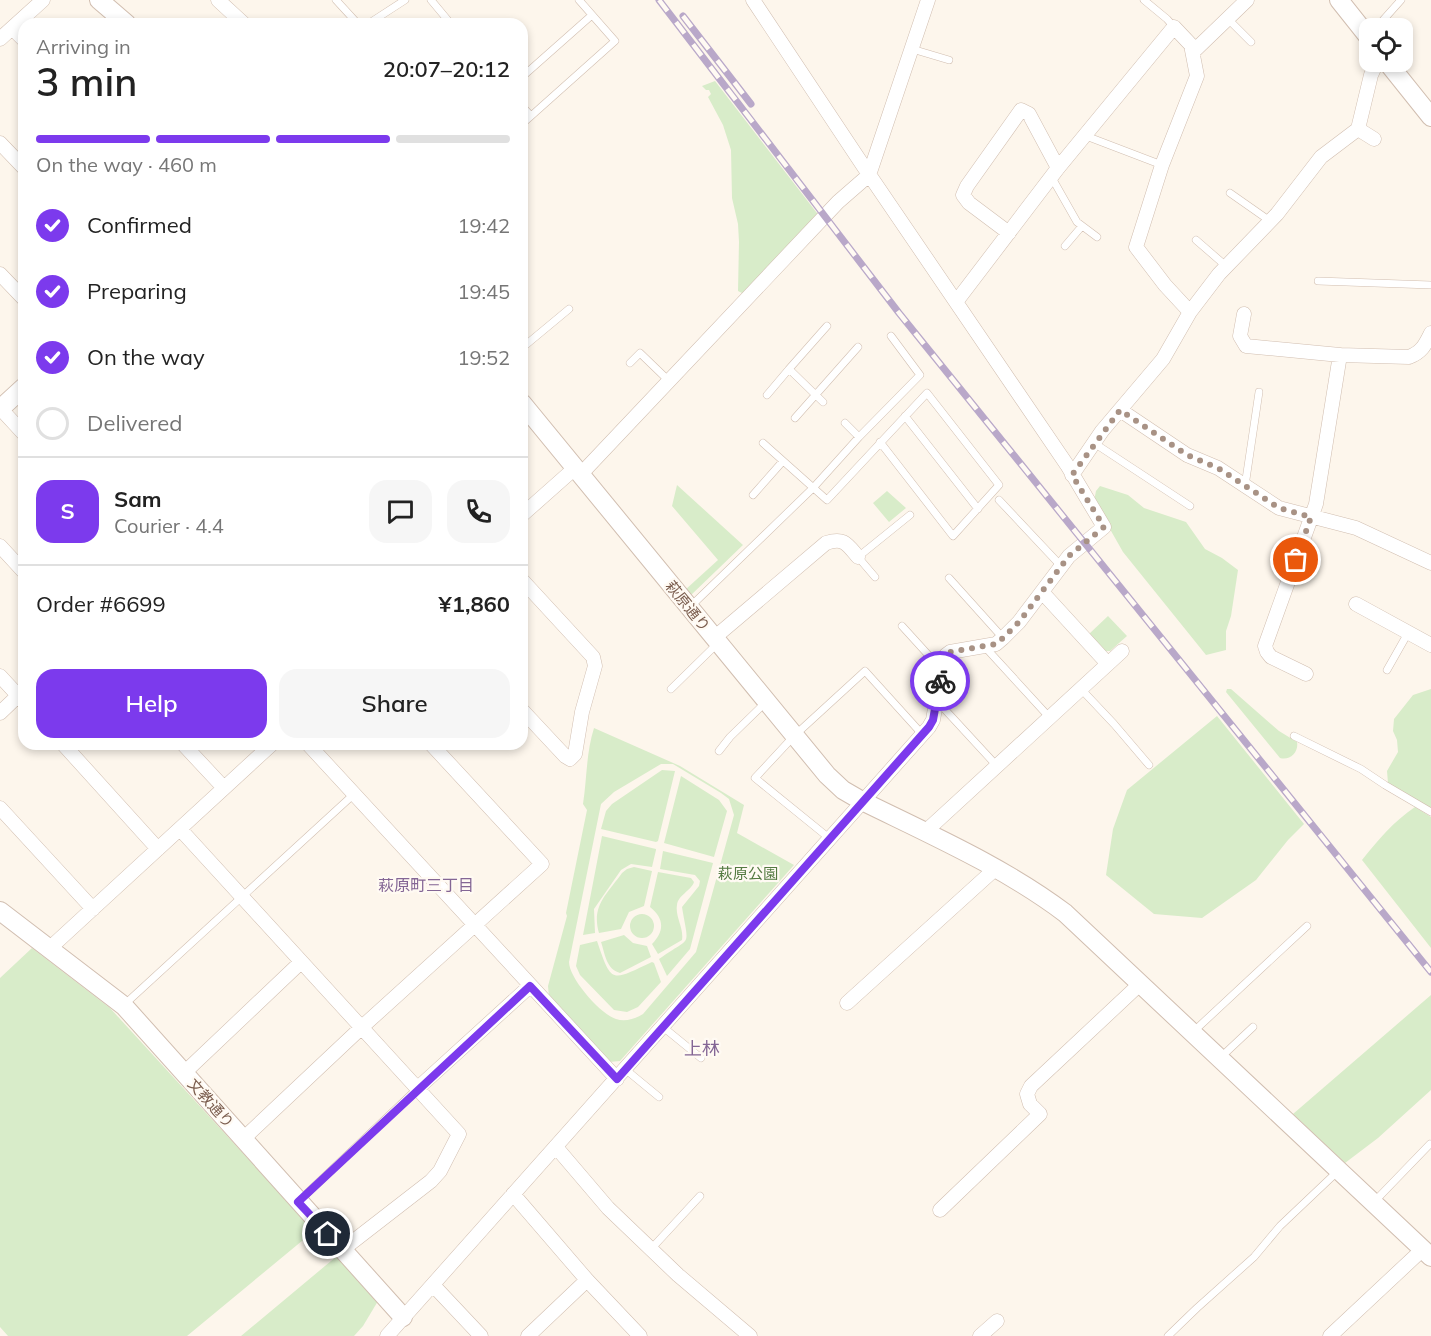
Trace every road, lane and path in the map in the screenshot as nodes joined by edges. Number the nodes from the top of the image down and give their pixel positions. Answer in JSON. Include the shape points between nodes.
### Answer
{"nodes":[{"id":1,"x":43,"y":0,"type":"edge"},
{"id":2,"x":99,"y":0,"type":"edge"},
{"id":3,"x":218,"y":0,"type":"edge"},
{"id":4,"x":336,"y":0,"type":"edge"},
{"id":5,"x":405,"y":0,"type":"edge"},
{"id":6,"x":431,"y":0,"type":"edge"},
{"id":7,"x":579,"y":0,"type":"edge"},
{"id":8,"x":928,"y":0,"type":"edge"},
{"id":9,"x":1144,"y":0,"type":"edge"},
{"id":10,"x":1247,"y":0,"type":"edge"},
{"id":11,"x":1339,"y":0,"type":"edge"},
{"id":12,"x":1401,"y":0,"type":"edge"},
{"id":13,"x":756,"y":1,"type":"edge"},
{"id":14,"x":1154,"y":3,"type":"edge"},
{"id":15,"x":592,"y":15,"type":"junction"},
{"id":16,"x":23,"y":18,"type":"edge"},
{"id":17,"x":120,"y":18,"type":"edge"},
{"id":18,"x":238,"y":18,"type":"edge"},
{"id":19,"x":352,"y":18,"type":"edge"},
{"id":20,"x":377,"y":18,"type":"edge"},
{"id":21,"x":446,"y":18,"type":"edge"},
{"id":22,"x":1385,"y":18,"type":"edge"},
{"id":23,"x":1228,"y":19,"type":"junction"},
{"id":24,"x":18,"y":23,"type":"edge"},
{"id":25,"x":1359,"y":25,"type":"edge"},
{"id":26,"x":1174,"y":27,"type":"junction"},
{"id":27,"x":12,"y":28,"type":"junction"},
{"id":28,"x":18,"y":34,"type":"edge"},
{"id":29,"x":0,"y":39,"type":"edge"},
{"id":30,"x":1251,"y":42,"type":"dead end"},
{"id":31,"x":911,"y":49,"type":"junction"},
{"id":32,"x":1193,"y":52,"type":"junction"},
{"id":33,"x":949,"y":60,"type":"dead end"},
{"id":34,"x":528,"y":72,"type":"edge"},
{"id":35,"x":1372,"y":72,"type":"edge"},
{"id":36,"x":1395,"y":72,"type":"edge"},
{"id":37,"x":528,"y":113,"type":"edge"},
{"id":38,"x":531,"y":116,"type":"junction"},
{"id":39,"x":1431,"y":117,"type":"edge"},
{"id":40,"x":528,"y":119,"type":"edge"},
{"id":41,"x":1358,"y":129,"type":"junction"},
{"id":42,"x":1086,"y":136,"type":"junction"},
{"id":43,"x":1374,"y":139,"type":"dead end"},
{"id":44,"x":0,"y":142,"type":"edge"},
{"id":45,"x":18,"y":162,"type":"edge"},
{"id":46,"x":1162,"y":165,"type":"junction"},
{"id":47,"x":1055,"y":173,"type":"junction"},
{"id":48,"x":869,"y":175,"type":"junction"},
{"id":49,"x":1230,"y":193,"type":"dead end"},
{"id":50,"x":1270,"y":221,"type":"junction"},
{"id":51,"x":1082,"y":226,"type":"junction"},
{"id":52,"x":1009,"y":233,"type":"junction"},
{"id":53,"x":1097,"y":237,"type":"dead end"},
{"id":54,"x":1196,"y":240,"type":"dead end"},
{"id":55,"x":1065,"y":246,"type":"dead end"},
{"id":56,"x":1226,"y":266,"type":"junction"},
{"id":57,"x":0,"y":274,"type":"edge"},
{"id":58,"x":1318,"y":281,"type":"dead end"},
{"id":59,"x":1431,"y":285,"type":"edge"},
{"id":60,"x":18,"y":293,"type":"edge"},
{"id":61,"x":956,"y":302,"type":"junction"},
{"id":62,"x":569,"y":309,"type":"dead end"},
{"id":63,"x":1190,"y":312,"type":"junction"},
{"id":64,"x":1244,"y":314,"type":"dead end"},
{"id":65,"x":827,"y":326,"type":"dead end"},
{"id":66,"x":1431,"y":333,"type":"edge"},
{"id":67,"x":891,"y":336,"type":"dead end"},
{"id":68,"x":528,"y":343,"type":"edge"},
{"id":69,"x":858,"y":347,"type":"dead end"},
{"id":70,"x":1340,"y":355,"type":"junction"},
{"id":71,"x":630,"y":363,"type":"dead end"},
{"id":72,"x":789,"y":369,"type":"junction"},
{"id":73,"x":668,"y":380,"type":"junction"},
{"id":74,"x":18,"y":392,"type":"edge"},
{"id":75,"x":1259,"y":392,"type":"dead end"},
{"id":76,"x":767,"y":395,"type":"dead end"},
{"id":77,"x":816,"y":395,"type":"junction"},
{"id":78,"x":823,"y":402,"type":"dead end"},
{"id":79,"x":0,"y":408,"type":"edge"},
{"id":80,"x":528,"y":410,"type":"edge"},
{"id":81,"x":1120,"y":410,"type":"junction"},
{"id":82,"x":905,"y":416,"type":"junction"},
{"id":83,"x":795,"y":418,"type":"dead end"},
{"id":84,"x":845,"y":423,"type":"dead end"},
{"id":85,"x":18,"y":428,"type":"edge"},
{"id":86,"x":859,"y":437,"type":"junction"},
{"id":87,"x":880,"y":442,"type":"junction"},
{"id":88,"x":763,"y":443,"type":"dead end"},
{"id":89,"x":1094,"y":443,"type":"junction"},
{"id":90,"x":783,"y":462,"type":"junction"},
{"id":91,"x":578,"y":471,"type":"junction"},
{"id":92,"x":1072,"y":475,"type":"junction"},
{"id":93,"x":1245,"y":486,"type":"junction"},
{"id":94,"x":813,"y":488,"type":"junction"},
{"id":95,"x":753,"y":495,"type":"dead end"},
{"id":96,"x":999,"y":500,"type":"dead end"},
{"id":97,"x":1190,"y":506,"type":"dead end"},
{"id":98,"x":978,"y":509,"type":"junction"},
{"id":99,"x":528,"y":510,"type":"edge"},
{"id":100,"x":910,"y":515,"type":"dead end"},
{"id":101,"x":1311,"y":517,"type":"junction"},
{"id":102,"x":0,"y":546,"type":"edge"},
{"id":103,"x":858,"y":557,"type":"junction"},
{"id":104,"x":1431,"y":563,"type":"edge"},
{"id":105,"x":18,"y":566,"type":"edge"},
{"id":106,"x":1062,"y":567,"type":"junction"},
{"id":107,"x":874,"y":577,"type":"dead end"},
{"id":108,"x":949,"y":578,"type":"dead end"},
{"id":109,"x":528,"y":587,"type":"edge"},
{"id":110,"x":1042,"y":592,"type":"junction"},
{"id":111,"x":1356,"y":604,"type":"dead end"},
{"id":112,"x":689,"y":608,"type":"junction"},
{"id":113,"x":902,"y":626,"type":"dead end"},
{"id":114,"x":1408,"y":633,"type":"junction"},
{"id":115,"x":1003,"y":638,"type":"junction"},
{"id":116,"x":716,"y":640,"type":"junction"},
{"id":117,"x":1431,"y":645,"type":"edge"},
{"id":118,"x":985,"y":646,"type":"junction"},
{"id":119,"x":1122,"y":651,"type":"dead end"},
{"id":120,"x":1108,"y":664,"type":"junction"},
{"id":121,"x":942,"y":670,"type":"junction"},
{"id":122,"x":1387,"y":670,"type":"dead end"},
{"id":123,"x":1306,"y":674,"type":"dead end"},
{"id":124,"x":0,"y":676,"type":"edge"},
{"id":125,"x":671,"y":689,"type":"dead end"},
{"id":126,"x":1080,"y":689,"type":"junction"},
{"id":127,"x":18,"y":692,"type":"edge"},
{"id":128,"x":18,"y":699,"type":"edge"},
{"id":129,"x":936,"y":700,"type":"junction"},
{"id":130,"x":766,"y":702,"type":"junction"},
{"id":131,"x":0,"y":712,"type":"edge"},
{"id":132,"x":528,"y":716,"type":"edge"},
{"id":133,"x":1050,"y":718,"type":"junction"},
{"id":134,"x":922,"y":734,"type":"junction"},
{"id":135,"x":794,"y":736,"type":"junction"},
{"id":136,"x":1294,"y":736,"type":"dead end"},
{"id":137,"x":68,"y":750,"type":"edge"},
{"id":138,"x":189,"y":750,"type":"edge"},
{"id":139,"x":265,"y":750,"type":"edge"},
{"id":140,"x":313,"y":750,"type":"edge"},
{"id":141,"x":437,"y":750,"type":"edge"},
{"id":142,"x":718,"y":751,"type":"dead end"},
{"id":143,"x":1149,"y":765,"type":"dead end"},
{"id":144,"x":997,"y":766,"type":"junction"},
{"id":145,"x":224,"y":788,"type":"junction"},
{"id":146,"x":353,"y":795,"type":"junction"},
{"id":147,"x":862,"y":801,"type":"junction"},
{"id":148,"x":0,"y":808,"type":"edge"},
{"id":149,"x":1431,"y":812,"type":"edge"},
{"id":150,"x":180,"y":829,"type":"junction"},
{"id":151,"x":925,"y":832,"type":"junction"},
{"id":152,"x":829,"y":838,"type":"junction"},
{"id":153,"x":158,"y":849,"type":"junction"},
{"id":154,"x":995,"y":869,"type":"junction"},
{"id":155,"x":243,"y":896,"type":"junction"},
{"id":156,"x":93,"y":909,"type":"junction"},
{"id":157,"x":0,"y":911,"type":"edge"},
{"id":158,"x":474,"y":925,"type":"junction"},
{"id":159,"x":1307,"y":926,"type":"dead end"},
{"id":160,"x":50,"y":948,"type":"junction"},
{"id":161,"x":301,"y":962,"type":"junction"},
{"id":162,"x":1141,"y":983,"type":"junction"},
{"id":163,"x":530,"y":986,"type":"junction"},
{"id":164,"x":848,"y":1003,"type":"dead end"},
{"id":165,"x":124,"y":1006,"type":"junction"},
{"id":166,"x":663,"y":1026,"type":"junction"},
{"id":167,"x":362,"y":1027,"type":"junction"},
{"id":168,"x":1253,"y":1027,"type":"dead end"},
{"id":169,"x":1193,"y":1032,"type":"junction"},
{"id":170,"x":701,"y":1058,"type":"dead end"},
{"id":171,"x":1221,"y":1058,"type":"junction"},
{"id":172,"x":184,"y":1073,"type":"junction"},
{"id":173,"x":621,"y":1074,"type":"junction"},
{"id":174,"x":418,"y":1088,"type":"junction"},
{"id":175,"x":659,"y":1097,"type":"dead end"},
{"id":176,"x":243,"y":1139,"type":"junction"},
{"id":177,"x":1430,"y":1144,"type":"edge"},
{"id":178,"x":556,"y":1147,"type":"junction"},
{"id":179,"x":1339,"y":1170,"type":"junction"},
{"id":180,"x":513,"y":1194,"type":"junction"},
{"id":181,"x":700,"y":1196,"type":"dead end"},
{"id":182,"x":298,"y":1202,"type":"junction"},
{"id":183,"x":1374,"y":1202,"type":"junction"},
{"id":184,"x":940,"y":1210,"type":"dead end"},
{"id":185,"x":651,"y":1249,"type":"junction"},
{"id":186,"x":342,"y":1250,"type":"junction"},
{"id":187,"x":1427,"y":1253,"type":"edge"},
{"id":188,"x":587,"y":1280,"type":"junction"},
{"id":189,"x":433,"y":1285,"type":"junction"},
{"id":190,"x":403,"y":1317,"type":"junction"},
{"id":191,"x":998,"y":1321,"type":"dead end"},
{"id":192,"x":746,"y":1335,"type":"edge"},
{"id":193,"x":387,"y":1336,"type":"edge"},
{"id":194,"x":481,"y":1336,"type":"edge"},
{"id":195,"x":528,"y":1336,"type":"edge"},
{"id":196,"x":639,"y":1336,"type":"edge"},
{"id":197,"x":980,"y":1336,"type":"edge"},
{"id":198,"x":1168,"y":1336,"type":"edge"},
{"id":199,"x":1330,"y":1336,"type":"edge"}],
"edges":[{"from":1,"to":16,"type":"street"},
{"from":2,"to":17,"type":"street"},
{"from":3,"to":18,"type":"street"},
{"from":4,"to":19,"type":"lane"},
{"from":5,"to":20,"type":"lane"},
{"from":6,"to":21,"type":"lane"},
{"from":7,"to":15,"type":"lane"},
{"from":8,"to":31,"type":"street"},
{"from":9,"to":14,"type":"lane"},
{"from":10,"to":23,"type":"street"},
{"from":11,"to":25,"type":"street"},
{"from":12,"to":22,"type":"lane"},
{"from":13,"to":48,"type":"street"},
{"from":14,"to":26,"type":"lane"},
{"from":15,"to":34,"type":"lane"},
{"from":15,"to":38,"type":"lane","via":[[615,41]]},
{"from":23,"to":30,"type":"lane"},
{"from":23,"to":32,"type":"street"},
{"from":24,"to":27,"type":"street"},
{"from":26,"to":32,"type":"street"},
{"from":26,"to":42,"type":"street"},
{"from":27,"to":28,"type":"street"},
{"from":27,"to":29,"type":"street"},
{"from":31,"to":33,"type":"lane"},
{"from":31,"to":48,"type":"street"},
{"from":32,"to":46,"type":"street","via":[[1197,76]]},
{"from":35,"to":41,"type":"street"},
{"from":36,"to":39,"type":"street"},
{"from":37,"to":38,"type":"lane"},
{"from":38,"to":40,"type":"lane"},
{"from":41,"to":43,"type":"street"},
{"from":41,"to":50,"type":"street","via":[[1321,157]]},
{"from":42,"to":46,"type":"lane"},
{"from":42,"to":47,"type":"street"},
{"from":44,"to":45,"type":"street"},
{"from":46,"to":63,"type":"street","via":[[1136,248]]},
{"from":47,"to":51,"type":"lane"},
{"from":47,"to":52,"type":"street"},
{"from":47,"to":52,"type":"street","via":[[1029,114],[1020,110],[963,195]]},
{"from":48,"to":61,"type":"street"},
{"from":48,"to":73,"type":"street","via":[[838,202]]},
{"from":49,"to":50,"type":"lane"},
{"from":50,"to":56,"type":"street"},
{"from":51,"to":53,"type":"lane"},
{"from":51,"to":55,"type":"lane"},
{"from":52,"to":61,"type":"street"},
{"from":54,"to":56,"type":"lane"},
{"from":56,"to":63,"type":"street"},
{"from":57,"to":60,"type":"street"},
{"from":58,"to":59,"type":"lane"},
{"from":61,"to":92,"type":"street"},
{"from":62,"to":68,"type":"lane"},
{"from":63,"to":81,"type":"street","via":[[1164,359]]},
{"from":64,"to":70,"type":"street","via":[[1240,336],[1246,346]]},
{"from":65,"to":72,"type":"lane"},
{"from":66,"to":70,"type":"street","via":[[1424,348],[1409,357]]},
{"from":67,"to":86,"type":"lane","via":[[920,375]]},
{"from":69,"to":77,"type":"lane"},
{"from":70,"to":101,"type":"street"},
{"from":71,"to":73,"type":"lane","via":[[640,353]]},
{"from":72,"to":76,"type":"lane"},
{"from":72,"to":77,"type":"lane"},
{"from":73,"to":91,"type":"street"},
{"from":74,"to":79,"type":"street"},
{"from":75,"to":93,"type":"lane"},
{"from":77,"to":78,"type":"lane"},
{"from":77,"to":83,"type":"lane"},
{"from":79,"to":85,"type":"street"},
{"from":80,"to":91,"type":"street","name":"萩原通り"},
{"from":81,"to":89,"type":"street"},
{"from":81,"to":93,"type":"street","via":[[1187,455],[1218,468]]},
{"from":82,"to":87,"type":"lane"},
{"from":82,"to":98,"type":"lane"},
{"from":82,"to":98,"type":"lane","via":[[927,393],[999,485]]},
{"from":84,"to":86,"type":"lane"},
{"from":86,"to":94,"type":"lane"},
{"from":87,"to":94,"type":"lane","via":[[827,500]]},
{"from":87,"to":98,"type":"lane","via":[[953,536]]},
{"from":88,"to":90,"type":"lane"},
{"from":89,"to":92,"type":"street"},
{"from":89,"to":97,"type":"lane"},
{"from":90,"to":94,"type":"lane"},
{"from":90,"to":95,"type":"lane"},
{"from":91,"to":99,"type":"street"},
{"from":91,"to":112,"type":"street","name":"萩原通り"},
{"from":92,"to":106,"type":"street","via":[[1104,527],[1069,556]]},
{"from":93,"to":101,"type":"street","via":[[1279,508]]},
{"from":94,"to":112,"type":"lane"},
{"from":96,"to":106,"type":"lane"},
{"from":100,"to":103,"type":"lane"},
{"from":101,"to":104,"type":"street","via":[[1356,528]]},
{"from":101,"to":123,"type":"street","via":[[1265,646],[1271,657]]},
{"from":102,"to":105,"type":"street"},
{"from":103,"to":107,"type":"lane"},
{"from":103,"to":116,"type":"street","via":[[847,543],[826,543]]},
{"from":106,"to":110,"type":"street"},
{"from":108,"to":115,"type":"lane"},
{"from":109,"to":132,"type":"street","via":[[593,657],[595,666],[575,754],[570,759]]},
{"from":110,"to":115,"type":"street"},
{"from":110,"to":120,"type":"street"},
{"from":111,"to":114,"type":"street"},
{"from":112,"to":116,"type":"street","name":"萩原通り"},
{"from":113,"to":121,"type":"lane"},
{"from":114,"to":117,"type":"street"},
{"from":114,"to":122,"type":"lane"},
{"from":115,"to":118,"type":"street"},
{"from":116,"to":125,"type":"lane"},
{"from":116,"to":130,"type":"street","name":"萩原通り"},
{"from":118,"to":121,"type":"street","via":[[950,652]]},
{"from":118,"to":133,"type":"lane"},
{"from":119,"to":120,"type":"street"},
{"from":120,"to":126,"type":"street"},
{"from":121,"to":129,"type":"street"},
{"from":124,"to":127,"type":"street"},
{"from":126,"to":133,"type":"street"},
{"from":126,"to":143,"type":"lane"},
{"from":128,"to":131,"type":"street"},
{"from":129,"to":134,"type":"street","via":[[933,720]]},
{"from":129,"to":144,"type":"lane"},
{"from":130,"to":135,"type":"street","name":"萩原通り"},
{"from":130,"to":142,"type":"lane"},
{"from":133,"to":144,"type":"street"},
{"from":134,"to":135,"type":"lane","via":[[865,671]]},
{"from":134,"to":147,"type":"street"},
{"from":135,"to":147,"type":"street","name":"萩原通り","via":[[827,775]]},
{"from":135,"to":152,"type":"lane","via":[[754,778]]},
{"from":136,"to":149,"type":"lane","via":[[1360,769]]},
{"from":137,"to":153,"type":"street"},
{"from":138,"to":145,"type":"street"},
{"from":139,"to":145,"type":"street"},
{"from":140,"to":146,"type":"street"},
{"from":141,"to":158,"type":"street","via":[[542,864]]},
{"from":144,"to":151,"type":"street"},
{"from":145,"to":150,"type":"street"},
{"from":146,"to":155,"type":"lane"},
{"from":146,"to":158,"type":"street"},
{"from":147,"to":151,"type":"street","name":"萩原通り"},
{"from":147,"to":152,"type":"street"},
{"from":148,"to":156,"type":"street"},
{"from":150,"to":153,"type":"street"},
{"from":150,"to":155,"type":"street"},
{"from":151,"to":154,"type":"street","name":"萩原通り"},
{"from":152,"to":166,"type":"street"},
{"from":153,"to":156,"type":"street"},
{"from":154,"to":162,"type":"street","name":"萩原通り","via":[[1037,891]]},
{"from":154,"to":164,"type":"street"},
{"from":155,"to":161,"type":"street"},
{"from":155,"to":165,"type":"lane"},
{"from":156,"to":160,"type":"street"},
{"from":157,"to":160,"type":"street","name":"文教通り"},
{"from":158,"to":163,"type":"street"},
{"from":158,"to":167,"type":"street"},
{"from":159,"to":169,"type":"lane"},
{"from":160,"to":165,"type":"street","name":"文教通り"},
{"from":161,"to":167,"type":"street"},
{"from":161,"to":172,"type":"street"},
{"from":162,"to":169,"type":"street","name":"萩原通り"},
{"from":162,"to":184,"type":"street","via":[[1031,1086],[1027,1094],[1030,1104],[1040,1114]]},
{"from":163,"to":173,"type":"street"},
{"from":163,"to":174,"type":"street"},
{"from":165,"to":172,"type":"street","name":"文教通り"},
{"from":166,"to":170,"type":"lane"},
{"from":166,"to":173,"type":"street"},
{"from":167,"to":174,"type":"street"},
{"from":167,"to":176,"type":"street"},
{"from":168,"to":171,"type":"lane"},
{"from":169,"to":171,"type":"street","name":"萩原通り"},
{"from":171,"to":179,"type":"street","name":"萩原通り"},
{"from":172,"to":176,"type":"street","name":"文教通り"},
{"from":173,"to":175,"type":"lane"},
{"from":173,"to":178,"type":"street"},
{"from":174,"to":182,"type":"lane"},
{"from":174,"to":186,"type":"street","via":[[459,1134],[431,1181]]},
{"from":176,"to":182,"type":"street","name":"文教通り"},
{"from":177,"to":183,"type":"lane"},
{"from":178,"to":180,"type":"street"},
{"from":178,"to":185,"type":"street","via":[[608,1208]]},
{"from":179,"to":183,"type":"street","name":"萩原通り"},
{"from":179,"to":198,"type":"lane","via":[[1280,1226],[1249,1263]]},
{"from":180,"to":188,"type":"street"},
{"from":180,"to":189,"type":"street"},
{"from":181,"to":185,"type":"lane"},
{"from":182,"to":186,"type":"street","name":"文教通り"},
{"from":183,"to":187,"type":"street","name":"萩原通り"},
{"from":185,"to":192,"type":"street"},
{"from":186,"to":190,"type":"street","name":"文教通り"},
{"from":187,"to":199,"type":"street"},
{"from":188,"to":195,"type":"street"},
{"from":188,"to":196,"type":"street"},
{"from":189,"to":190,"type":"street"},
{"from":189,"to":194,"type":"street"},
{"from":190,"to":193,"type":"street"},
{"from":191,"to":197,"type":"street"}]}
